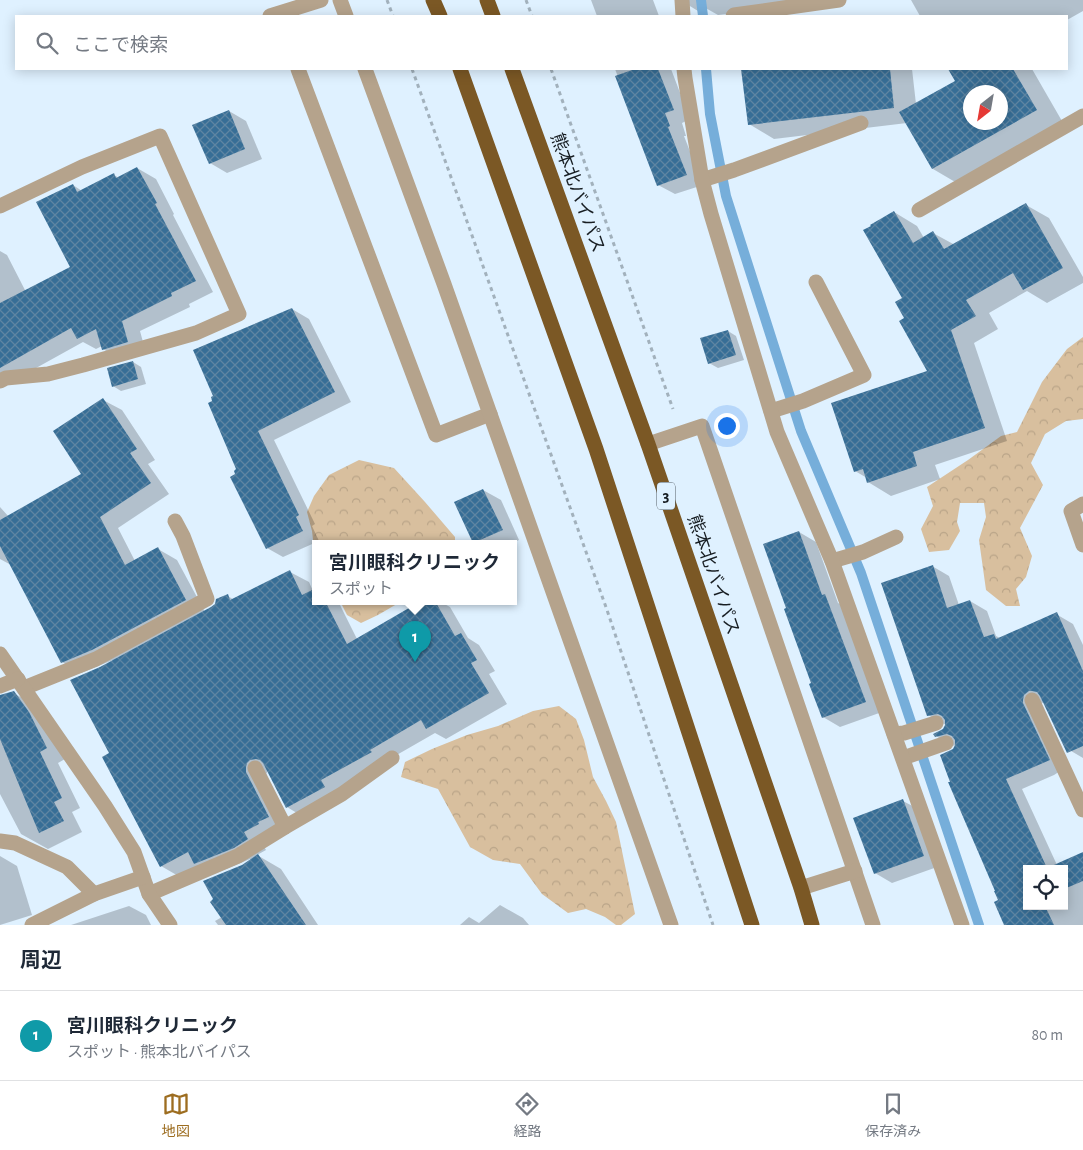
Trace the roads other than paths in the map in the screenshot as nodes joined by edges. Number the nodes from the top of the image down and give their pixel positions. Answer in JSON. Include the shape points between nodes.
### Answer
{"nodes":[{"id":1,"x":321,"y":0,"type":"edge"},
{"id":2,"x":340,"y":0,"type":"edge"},
{"id":3,"x":434,"y":0,"type":"edge"},
{"id":4,"x":487,"y":0,"type":"edge"},
{"id":5,"x":682,"y":0,"type":"edge"},
{"id":6,"x":839,"y":0,"type":"edge"},
{"id":7,"x":275,"y":12,"type":"edge"},
{"id":8,"x":346,"y":15,"type":"edge"},
{"id":9,"x":440,"y":15,"type":"edge"},
{"id":10,"x":493,"y":15,"type":"edge"},
{"id":11,"x":683,"y":15,"type":"edge"},
{"id":12,"x":734,"y":15,"type":"edge"},
{"id":13,"x":298,"y":70,"type":"edge"},
{"id":14,"x":365,"y":70,"type":"edge"},
{"id":15,"x":460,"y":70,"type":"edge"},
{"id":16,"x":512,"y":70,"type":"edge"},
{"id":17,"x":684,"y":70,"type":"edge"},
{"id":18,"x":1083,"y":116,"type":"edge"},
{"id":19,"x":861,"y":123,"type":"dead end"},
{"id":20,"x":706,"y":179,"type":"junction"},
{"id":21,"x":0,"y":206,"type":"edge"},
{"id":22,"x":919,"y":210,"type":"dead end"},
{"id":23,"x":816,"y":282,"type":"dead end"},
{"id":24,"x":0,"y":381,"type":"edge"},
{"id":25,"x":776,"y":409,"type":"junction"},
{"id":26,"x":490,"y":414,"type":"junction"},
{"id":27,"x":648,"y":444,"type":"junction"},
{"id":28,"x":1083,"y":504,"type":"edge"},
{"id":29,"x":175,"y":521,"type":"dead end"},
{"id":30,"x":896,"y":537,"type":"dead end"},
{"id":31,"x":1083,"y":545,"type":"edge"},
{"id":32,"x":836,"y":560,"type":"junction"},
{"id":33,"x":0,"y":654,"type":"edge"},
{"id":34,"x":21,"y":684,"type":"junction"},
{"id":35,"x":0,"y":686,"type":"edge"},
{"id":36,"x":1032,"y":700,"type":"dead end"},
{"id":37,"x":931,"y":724,"type":"dead end"},
{"id":38,"x":899,"y":733,"type":"junction"},
{"id":39,"x":940,"y":745,"type":"dead end"},
{"id":40,"x":907,"y":756,"type":"junction"},
{"id":41,"x":392,"y":758,"type":"dead end"},
{"id":42,"x":255,"y":768,"type":"dead end"},
{"id":43,"x":1083,"y":810,"type":"edge"},
{"id":44,"x":285,"y":827,"type":"junction"},
{"id":45,"x":0,"y":841,"type":"edge"},
{"id":46,"x":855,"y":871,"type":"junction"},
{"id":47,"x":143,"y":877,"type":"junction"},
{"id":48,"x":801,"y":888,"type":"junction"},
{"id":49,"x":94,"y":894,"type":"junction"},
{"id":50,"x":149,"y":894,"type":"junction"},
{"id":51,"x":32,"y":925,"type":"edge"},
{"id":52,"x":170,"y":925,"type":"edge"},
{"id":53,"x":672,"y":925,"type":"edge"},
{"id":54,"x":752,"y":925,"type":"edge"},
{"id":55,"x":812,"y":925,"type":"edge"},
{"id":56,"x":873,"y":925,"type":"edge"},
{"id":57,"x":962,"y":925,"type":"edge"}],
"edges":[{"from":1,"to":7,"type":"street"},
{"from":2,"to":8,"type":"street"},
{"from":3,"to":9,"type":"highway"},
{"from":4,"to":10,"type":"highway"},
{"from":5,"to":11,"type":"street"},
{"from":6,"to":12,"type":"street"},
{"from":13,"to":26,"type":"street","via":[[436,435]]},
{"from":14,"to":26,"type":"street"},
{"from":15,"to":54,"type":"highway","via":[[596,449]]},
{"from":16,"to":27,"type":"highway","name":"熊本北バイパス","number":"3"},
{"from":17,"to":20,"type":"street"},
{"from":18,"to":22,"type":"street"},
{"from":19,"to":20,"type":"street"},
{"from":20,"to":25,"type":"street","via":[[711,214]]},
{"from":21,"to":24,"type":"street","via":[[82,167],[160,136],[239,314],[196,333],[92,363]]},
{"from":23,"to":25,"type":"street","via":[[864,375],[804,401]]},
{"from":25,"to":32,"type":"street","via":[[778,432]]},
{"from":26,"to":53,"type":"street"},
{"from":27,"to":46,"type":"street","via":[[702,426]]},
{"from":27,"to":48,"type":"highway","name":"熊本北バイパス","number":"3"},
{"from":28,"to":31,"type":"street","via":[[1071,511]]},
{"from":29,"to":34,"type":"street","via":[[207,599],[96,659]]},
{"from":30,"to":32,"type":"street"},
{"from":32,"to":38,"type":"street"},
{"from":33,"to":34,"type":"street"},
{"from":34,"to":35,"type":"street"},
{"from":34,"to":47,"type":"street","via":[[110,813],[134,852]]},
{"from":36,"to":43,"type":"street"},
{"from":37,"to":38,"type":"street"},
{"from":38,"to":40,"type":"street"},
{"from":39,"to":40,"type":"street"},
{"from":40,"to":57,"type":"street"},
{"from":41,"to":44,"type":"street","via":[[342,794]]},
{"from":42,"to":44,"type":"street"},
{"from":44,"to":50,"type":"street","via":[[238,856]]},
{"from":45,"to":49,"type":"street","via":[[15,843],[67,867]]},
{"from":46,"to":48,"type":"street"},
{"from":46,"to":56,"type":"street"},
{"from":47,"to":49,"type":"street"},
{"from":47,"to":50,"type":"street"},
{"from":48,"to":55,"type":"highway","name":"熊本北バイパス","number":"3"},
{"from":49,"to":51,"type":"street"},
{"from":50,"to":52,"type":"street"}]}
